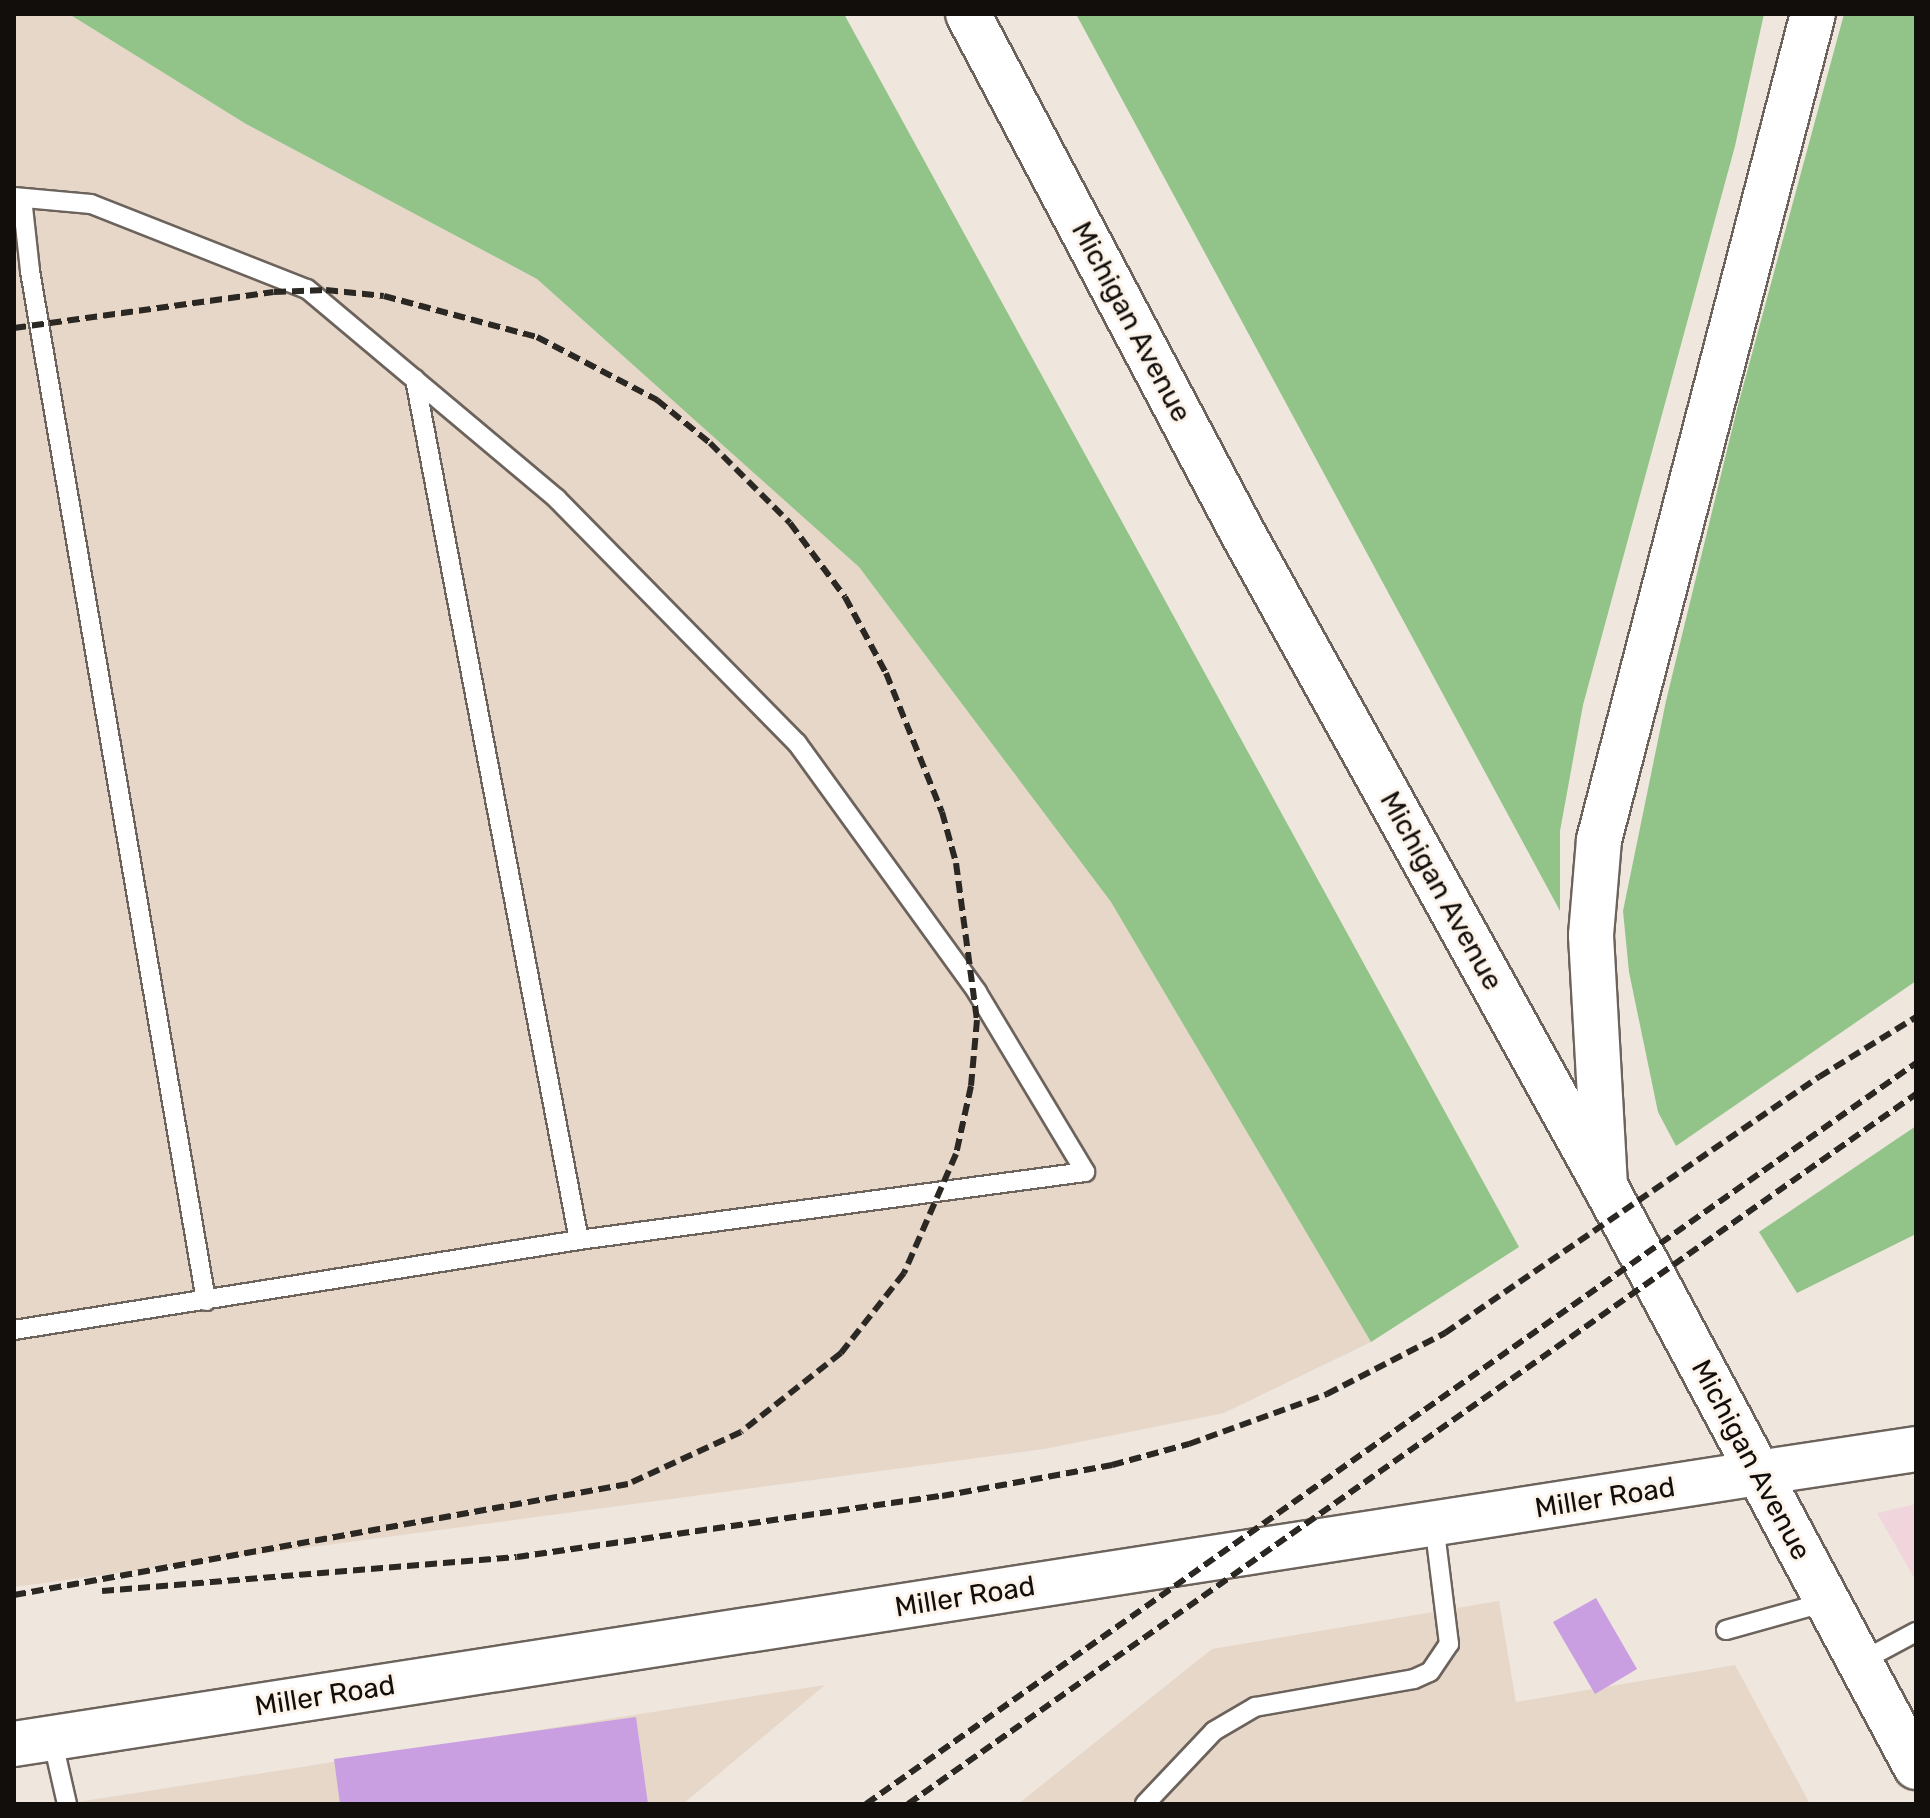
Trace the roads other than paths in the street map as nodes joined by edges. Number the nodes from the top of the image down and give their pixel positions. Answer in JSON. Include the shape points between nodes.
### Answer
{"nodes":[{"id":1,"x":968,"y":14,"type":"edge"},
{"id":2,"x":1813,"y":14,"type":"edge"},
{"id":3,"x":18,"y":197,"type":"edge"},
{"id":4,"x":22,"y":272,"type":"edge"},
{"id":5,"x":415,"y":379,"type":"junction"},
{"id":6,"x":1605,"y":1186,"type":"junction"},
{"id":7,"x":579,"y":1240,"type":"junction"},
{"id":8,"x":206,"y":1301,"type":"junction"},
{"id":9,"x":14,"y":1330,"type":"edge"},
{"id":10,"x":1916,"y":1449,"type":"edge"},
{"id":11,"x":1758,"y":1473,"type":"junction"},
{"id":12,"x":1434,"y":1524,"type":"junction"},
{"id":13,"x":1826,"y":1602,"type":"junction"},
{"id":14,"x":1726,"y":1630,"type":"dead end"},
{"id":15,"x":1916,"y":1632,"type":"edge"},
{"id":16,"x":1860,"y":1662,"type":"junction"},
{"id":17,"x":33,"y":1741,"type":"edge"},
{"id":18,"x":1916,"y":1767,"type":"edge"},
{"id":19,"x":67,"y":1804,"type":"edge"},
{"id":20,"x":1145,"y":1804,"type":"edge"}],
"edges":[{"from":1,"to":6,"type":"main road","name":"Michigan Avenue","via":[[1242,532]]},
{"from":2,"to":6,"type":"main road","via":[[1599,840],[1591,935]]},
{"from":3,"to":4,"type":"lane"},
{"from":3,"to":5,"type":"lane","via":[[91,204],[307,289]]},
{"from":4,"to":8,"type":"lane"},
{"from":5,"to":7,"type":"lane"},
{"from":5,"to":7,"type":"lane","via":[[557,499],[797,743],[977,992],[1085,1172]]},
{"from":6,"to":11,"type":"main road","name":"Michigan Avenue"},
{"from":7,"to":8,"type":"lane"},
{"from":8,"to":9,"type":"lane"},
{"from":10,"to":11,"type":"main road","name":"Miller Road"},
{"from":11,"to":12,"type":"main road","name":"Miller Road"},
{"from":11,"to":13,"type":"main road","name":"Michigan Avenue"},
{"from":12,"to":17,"type":"main road","name":"Miller Road"},
{"from":12,"to":20,"type":"lane","via":[[1449,1644],[1430,1672],[1255,1707],[1206,1739]]},
{"from":13,"to":14,"type":"lane"},
{"from":13,"to":16,"type":"main road","name":"Michigan Avenue"},
{"from":15,"to":16,"type":"lane"},
{"from":16,"to":18,"type":"main road","name":"Michigan Avenue"},
{"from":17,"to":19,"type":"lane"}]}
